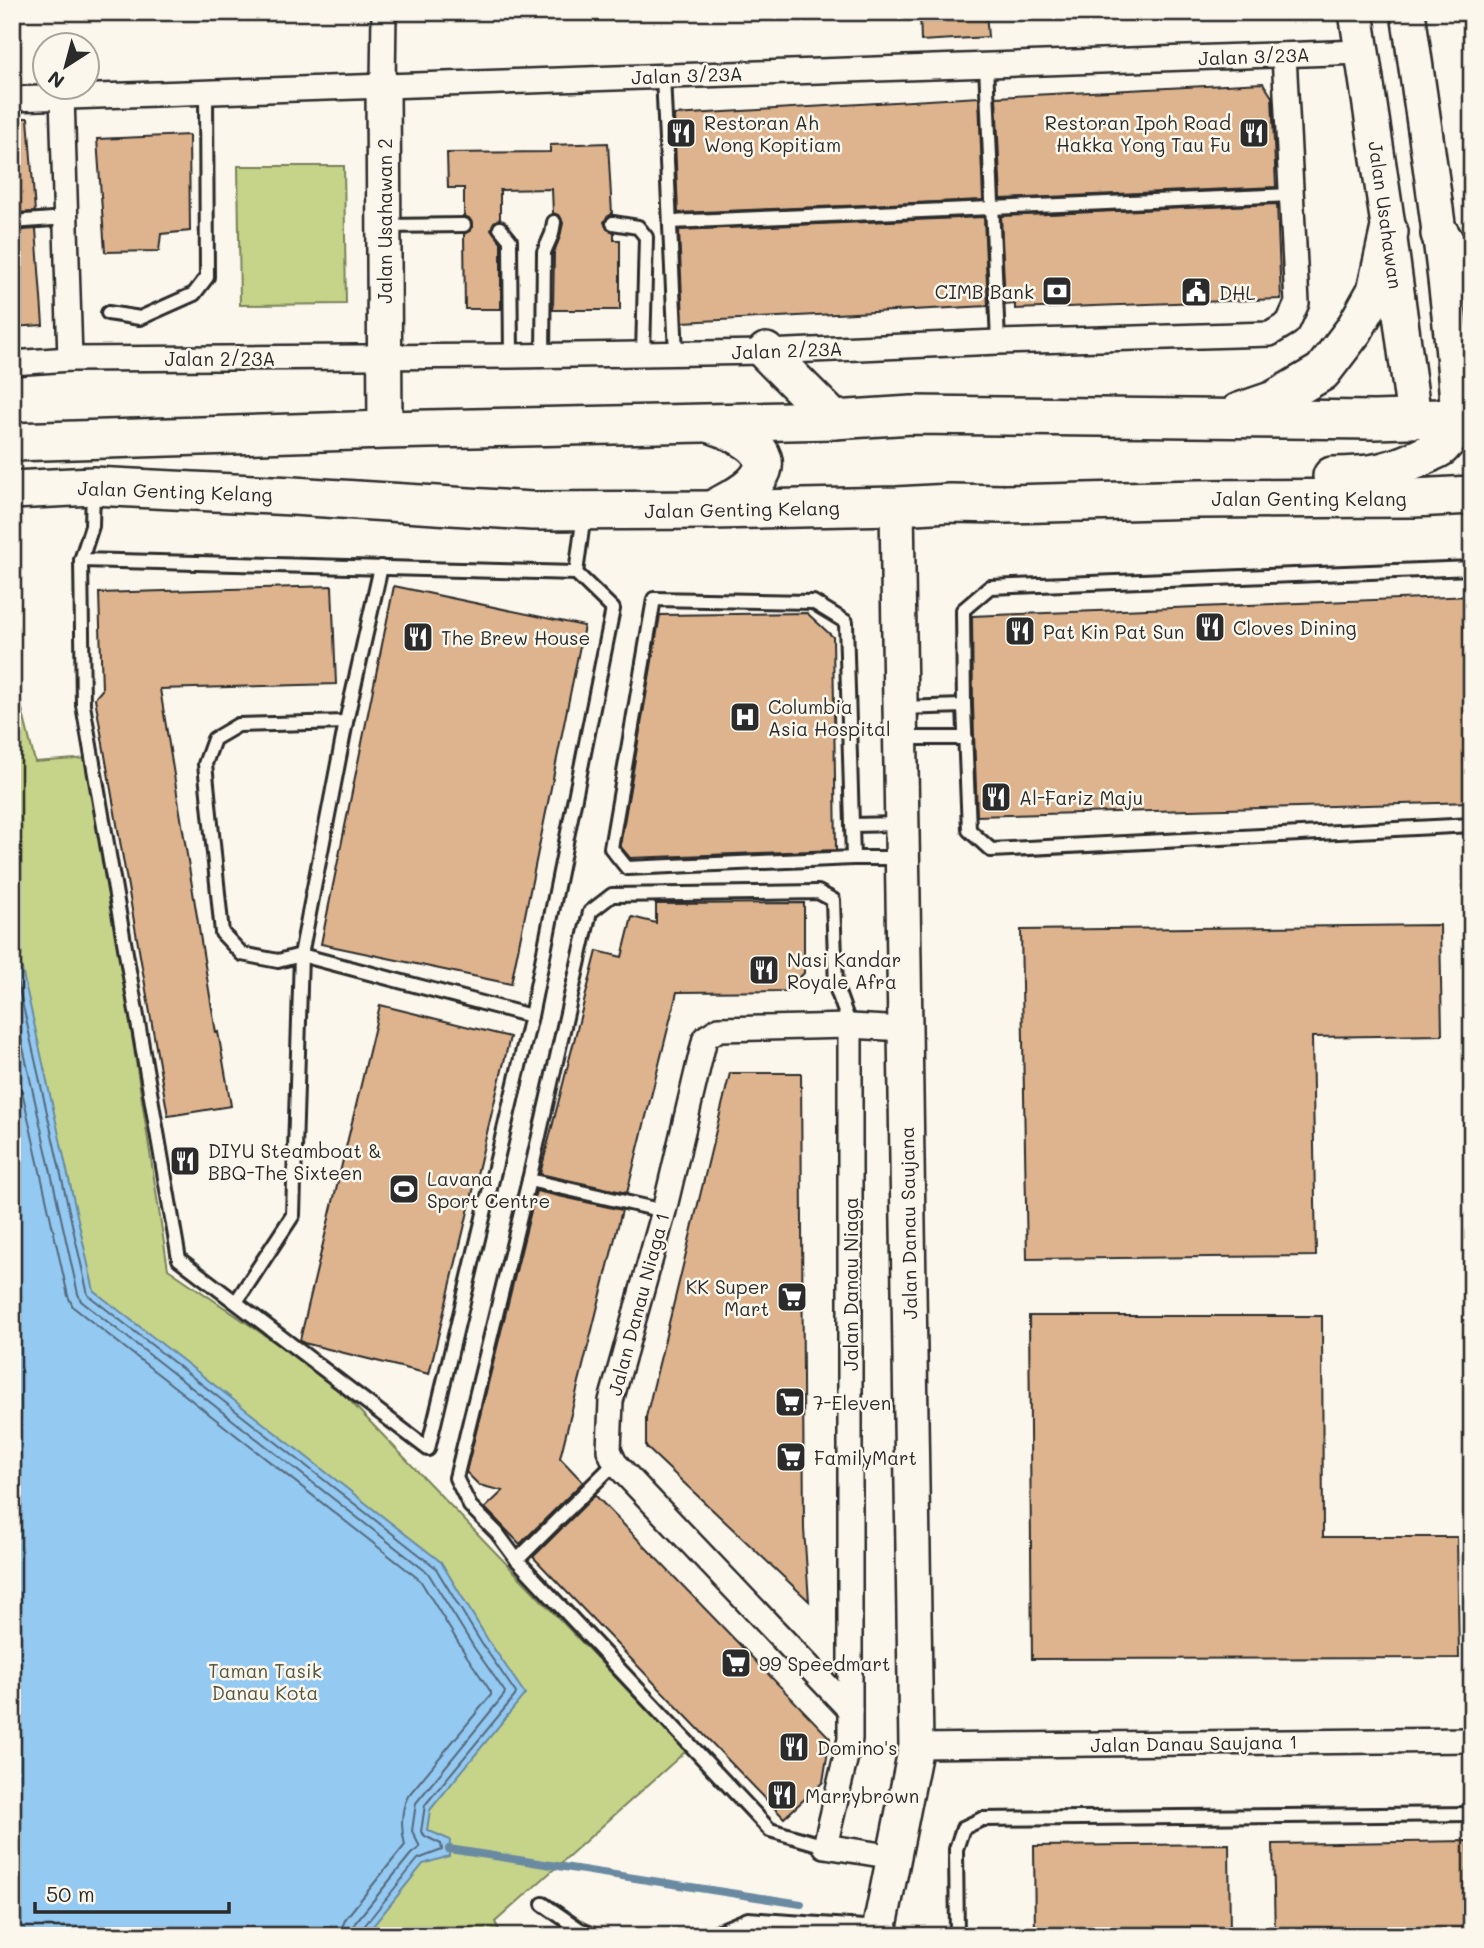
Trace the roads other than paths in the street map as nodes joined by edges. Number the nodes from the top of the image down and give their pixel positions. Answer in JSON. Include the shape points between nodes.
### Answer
{"nodes":[{"id":1,"x":383,"y":12,"type":"edge"},
{"id":2,"x":1356,"y":12,"type":"edge"},
{"id":3,"x":1408,"y":12,"type":"edge"},
{"id":4,"x":1362,"y":52,"type":"junction"},
{"id":5,"x":1284,"y":55,"type":"junction"},
{"id":6,"x":986,"y":65,"type":"junction"},
{"id":7,"x":663,"y":76,"type":"junction"},
{"id":8,"x":383,"y":85,"type":"junction"},
{"id":9,"x":206,"y":91,"type":"junction"},
{"id":10,"x":102,"y":95,"type":"edge"},
{"id":11,"x":32,"y":98,"type":"edge"},
{"id":12,"x":12,"y":99,"type":"edge"},
{"id":13,"x":62,"y":102,"type":"edge"},
{"id":14,"x":1292,"y":195,"type":"junction"},
{"id":15,"x":993,"y":208,"type":"junction"},
{"id":16,"x":66,"y":218,"type":"junction"},
{"id":17,"x":12,"y":222,"type":"edge"},
{"id":18,"x":554,"y":222,"type":"dead end"},
{"id":19,"x":670,"y":222,"type":"junction"},
{"id":20,"x":613,"y":223,"type":"dead end"},
{"id":21,"x":464,"y":225,"type":"dead end"},
{"id":22,"x":384,"y":226,"type":"junction"},
{"id":23,"x":500,"y":228,"type":"dead end"},
{"id":24,"x":1389,"y":232,"type":"junction"},
{"id":25,"x":1440,"y":234,"type":"junction"},
{"id":26,"x":1472,"y":280,"type":"edge"},
{"id":27,"x":108,"y":313,"type":"dead end"},
{"id":28,"x":998,"y":342,"type":"junction"},
{"id":29,"x":766,"y":352,"type":"junction"},
{"id":30,"x":643,"y":354,"type":"junction"},
{"id":31,"x":676,"y":354,"type":"junction"},
{"id":32,"x":511,"y":356,"type":"junction"},
{"id":33,"x":543,"y":356,"type":"junction"},
{"id":34,"x":385,"y":357,"type":"junction"},
{"id":35,"x":69,"y":359,"type":"junction"},
{"id":36,"x":12,"y":363,"type":"edge"},
{"id":37,"x":1414,"y":418,"type":"junction"},
{"id":38,"x":1219,"y":419,"type":"junction"},
{"id":39,"x":834,"y":421,"type":"junction"},
{"id":40,"x":711,"y":424,"type":"junction"},
{"id":41,"x":386,"y":430,"type":"junction"},
{"id":42,"x":1461,"y":434,"type":"edge"},
{"id":43,"x":12,"y":442,"type":"edge"},
{"id":44,"x":93,"y":486,"type":"junction"},
{"id":45,"x":12,"y":490,"type":"edge"},
{"id":46,"x":1472,"y":495,"type":"edge"},
{"id":47,"x":897,"y":506,"type":"junction"},
{"id":48,"x":853,"y":507,"type":"junction"},
{"id":49,"x":712,"y":510,"type":"junction"},
{"id":50,"x":584,"y":511,"type":"junction"},
{"id":51,"x":81,"y":560,"type":"junction"},
{"id":52,"x":381,"y":566,"type":"junction"},
{"id":53,"x":1472,"y":568,"type":"edge"},
{"id":54,"x":576,"y":573,"type":"junction"},
{"id":55,"x":964,"y":706,"type":"junction"},
{"id":56,"x":346,"y":722,"type":"junction"},
{"id":57,"x":900,"y":723,"type":"junction"},
{"id":58,"x":966,"y":738,"type":"junction"},
{"id":59,"x":902,"y":824,"type":"junction"},
{"id":60,"x":852,"y":825,"type":"junction"},
{"id":61,"x":1472,"y":825,"type":"edge"},
{"id":62,"x":853,"y":858,"type":"junction"},
{"id":63,"x":902,"y":858,"type":"junction"},
{"id":64,"x":301,"y":956,"type":"junction"},
{"id":65,"x":531,"y":1016,"type":"junction"},
{"id":66,"x":850,"y":1026,"type":"junction"},
{"id":67,"x":905,"y":1029,"type":"junction"},
{"id":68,"x":529,"y":1180,"type":"junction"},
{"id":69,"x":664,"y":1211,"type":"junction"},
{"id":70,"x":236,"y":1302,"type":"junction"},
{"id":71,"x":615,"y":1464,"type":"junction"},
{"id":72,"x":517,"y":1560,"type":"junction"},
{"id":73,"x":850,"y":1710,"type":"junction"},
{"id":74,"x":1472,"y":1740,"type":"edge"},
{"id":75,"x":916,"y":1746,"type":"junction"},
{"id":76,"x":1472,"y":1814,"type":"edge"},
{"id":77,"x":825,"y":1846,"type":"junction"},
{"id":78,"x":894,"y":1857,"type":"junction"},
{"id":79,"x":543,"y":1904,"type":"dead end"},
{"id":80,"x":879,"y":1932,"type":"edge"},
{"id":81,"x":595,"y":1936,"type":"edge"},
{"id":82,"x":707,"y":1936,"type":"edge"},
{"id":83,"x":957,"y":1936,"type":"edge"}],
"edges":[{"from":1,"to":8,"type":"street","name":"Jalan Usahawan 2"},
{"from":2,"to":4,"type":"street","name":"Jalan Usahawan"},
{"from":3,"to":25,"type":"street"},
{"from":4,"to":5,"type":"street","name":"Jalan 3/23A"},
{"from":4,"to":24,"type":"street","name":"Jalan Usahawan"},
{"from":5,"to":6,"type":"street","name":"Jalan 3/23A"},
{"from":5,"to":14,"type":"street","name":"Jalan 2/23A"},
{"from":6,"to":7,"type":"street","name":"Jalan 3/23A"},
{"from":6,"to":15,"type":"lane"},
{"from":7,"to":8,"type":"street","name":"Jalan 3/23A"},
{"from":7,"to":19,"type":"lane"},
{"from":8,"to":9,"type":"street","name":"Jalan 3/23A"},
{"from":8,"to":22,"type":"street","name":"Jalan Usahawan 2"},
{"from":9,"to":10,"type":"street","name":"Jalan 3/23A"},
{"from":9,"to":27,"type":"lane","via":[[207,278],[194,294],[140,318]]},
{"from":11,"to":12,"type":"street","name":"Jalan 3/23A"},
{"from":13,"to":16,"type":"street"},
{"from":14,"to":15,"type":"lane"},
{"from":14,"to":28,"type":"street","name":"Jalan 2/23A","via":[[1297,303],[1289,323],[1270,334]]},
{"from":15,"to":19,"type":"lane"},
{"from":15,"to":28,"type":"lane"},
{"from":16,"to":17,"type":"lane"},
{"from":16,"to":35,"type":"street"},
{"from":18,"to":33,"type":"lane","via":[[544,252]]},
{"from":19,"to":31,"type":"lane"},
{"from":20,"to":30,"type":"lane","via":[[638,227],[646,237]]},
{"from":21,"to":22,"type":"lane"},
{"from":22,"to":34,"type":"street","name":"Jalan Usahawan 2"},
{"from":23,"to":32,"type":"lane","via":[[510,240]]},
{"from":24,"to":37,"type":"street","name":"Jalan Usahawan"},
{"from":24,"to":38,"type":"main road","via":[[1377,292],[1322,372],[1274,400]]},
{"from":25,"to":26,"type":"main road"},
{"from":25,"to":42,"type":"street"},
{"from":28,"to":29,"type":"street","name":"Jalan 2/23A"},
{"from":29,"to":31,"type":"street","name":"Jalan 2/23A"},
{"from":29,"to":39,"type":"main road"},
{"from":30,"to":31,"type":"street","name":"Jalan 2/23A"},
{"from":30,"to":33,"type":"street","name":"Jalan 2/23A"},
{"from":32,"to":33,"type":"street","name":"Jalan 2/23A"},
{"from":32,"to":34,"type":"street","name":"Jalan 2/23A"},
{"from":34,"to":35,"type":"street","name":"Jalan 2/23A"},
{"from":34,"to":41,"type":"street","name":"Jalan Usahawan 2"},
{"from":35,"to":36,"type":"street","name":"Jalan 2/23A"},
{"from":37,"to":38,"type":"main road"},
{"from":37,"to":42,"type":"main road","via":[[1428,439]]},
{"from":38,"to":39,"type":"main road","via":[[912,415]]},
{"from":39,"to":40,"type":"main road"},
{"from":40,"to":41,"type":"main road"},
{"from":40,"to":49,"type":"main road","via":[[743,436],[758,451],[762,463],[752,485]]},
{"from":41,"to":43,"type":"main road"},
{"from":42,"to":48,"type":"main road","via":[[1399,468],[1364,476],[919,482]]},
{"from":44,"to":45,"type":"main road","name":"Jalan Genting Kelang"},
{"from":44,"to":50,"type":"main road","name":"Jalan Genting Kelang","via":[[532,512]]},
{"from":44,"to":51,"type":"lane","via":[[92,526]]},
{"from":46,"to":47,"type":"main road","name":"Jalan Genting Kelang"},
{"from":47,"to":48,"type":"main road","name":"Jalan Genting Kelang"},
{"from":47,"to":57,"type":"street","name":"Jalan Danau Saujana"},
{"from":48,"to":49,"type":"main road","name":"Jalan Genting Kelang"},
{"from":49,"to":50,"type":"main road","name":"Jalan Genting Kelang"},
{"from":50,"to":54,"type":"lane"},
{"from":51,"to":52,"type":"lane"},
{"from":51,"to":70,"type":"lane","via":[[83,705],[179,1259]]},
{"from":52,"to":54,"type":"lane"},
{"from":52,"to":56,"type":"lane"},
{"from":53,"to":55,"type":"lane","via":[[990,587],[963,610]]},
{"from":54,"to":65,"type":"lane","via":[[613,609]]},
{"from":55,"to":57,"type":"lane"},
{"from":55,"to":58,"type":"lane"},
{"from":56,"to":64,"type":"lane"},
{"from":56,"to":64,"type":"lane","via":[[238,725],[214,739],[205,764],[222,933],[242,954],[278,961]]},
{"from":57,"to":58,"type":"lane"},
{"from":57,"to":59,"type":"street","name":"Jalan Danau Saujana"},
{"from":58,"to":61,"type":"lane","via":[[969,830],[990,850]]},
{"from":59,"to":60,"type":"lane"},
{"from":59,"to":63,"type":"street","name":"Jalan Danau Saujana"},
{"from":60,"to":62,"type":"lane"},
{"from":60,"to":62,"type":"lane","via":[[846,622],[813,602],[654,599],[611,848],[627,867]]},
{"from":62,"to":63,"type":"lane"},
{"from":63,"to":67,"type":"street","name":"Jalan Danau Saujana"},
{"from":64,"to":65,"type":"lane"},
{"from":64,"to":70,"type":"lane","via":[[293,1215]]},
{"from":65,"to":70,"type":"lane","via":[[428,1449]]},
{"from":66,"to":67,"type":"street","name":"Jalan Danau Niaga 1"},
{"from":66,"to":68,"type":"lane","via":[[836,987],[833,900],[818,892],[612,895],[590,912]]},
{"from":66,"to":69,"type":"street","name":"Jalan Danau Niaga 1","via":[[719,1029],[705,1038]]},
{"from":66,"to":73,"type":"street","name":"Jalan Danau Niaga"},
{"from":67,"to":75,"type":"street","name":"Jalan Danau Saujana"},
{"from":68,"to":69,"type":"lane"},
{"from":68,"to":72,"type":"lane","via":[[456,1478],[470,1506]]},
{"from":69,"to":71,"type":"street","name":"Jalan Danau Niaga 1","via":[[611,1401],[609,1450]]},
{"from":71,"to":72,"type":"lane"},
{"from":71,"to":73,"type":"street"},
{"from":72,"to":77,"type":"lane","via":[[770,1830]]},
{"from":73,"to":77,"type":"street","name":"Jalan Danau Niaga","via":[[850,1739]]},
{"from":74,"to":75,"type":"street","name":"Jalan Danau Saujana 1"},
{"from":75,"to":78,"type":"street","name":"Jalan Danau Saujana"},
{"from":76,"to":83,"type":"lane","via":[[982,1819],[963,1828],[956,1849]]},
{"from":77,"to":78,"type":"street"},
{"from":78,"to":80,"type":"street","name":"Jalan Danau Saujana"},
{"from":79,"to":81,"type":"lane"},
{"from":80,"to":82,"type":"lane","via":[[748,1919]]}]}
